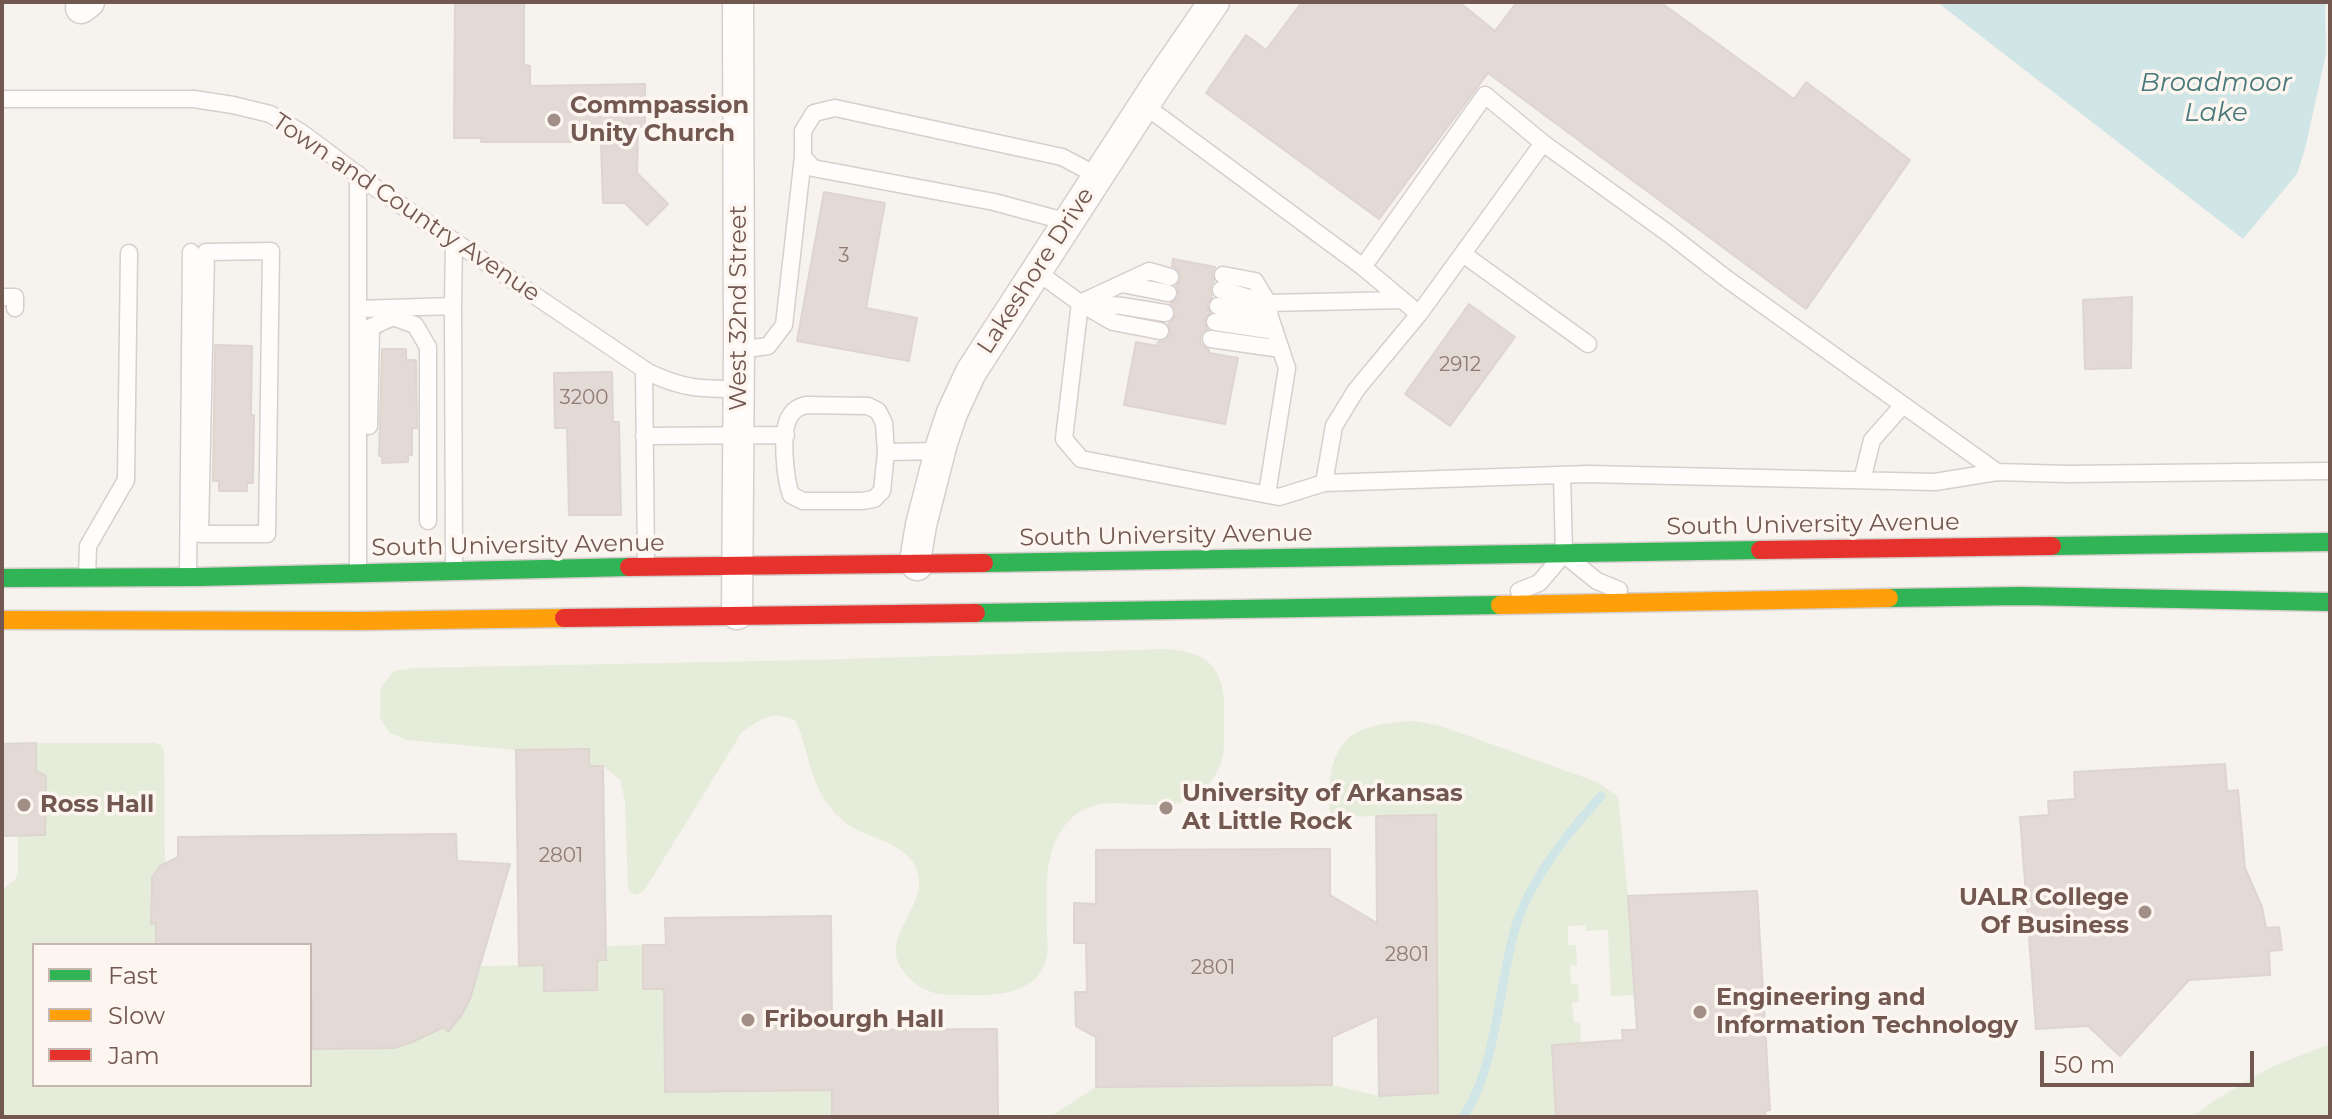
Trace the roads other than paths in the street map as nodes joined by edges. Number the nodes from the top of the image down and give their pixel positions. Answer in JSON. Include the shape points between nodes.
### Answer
{"nodes":[{"id":1,"x":738,"y":2,"type":"edge"},
{"id":2,"x":1214,"y":2,"type":"edge"},
{"id":3,"x":2,"y":99,"type":"edge"},
{"id":4,"x":1144,"y":105,"type":"junction"},
{"id":5,"x":1543,"y":143,"type":"junction"},
{"id":6,"x":803,"y":157,"type":"junction"},
{"id":7,"x":358,"y":174,"type":"junction"},
{"id":8,"x":1098,"y":176,"type":"junction"},
{"id":9,"x":1068,"y":222,"type":"junction"},
{"id":10,"x":454,"y":241,"type":"junction"},
{"id":11,"x":191,"y":252,"type":"dead end"},
{"id":12,"x":129,"y":253,"type":"dead end"},
{"id":13,"x":1463,"y":254,"type":"junction"},
{"id":14,"x":1363,"y":267,"type":"junction"},
{"id":15,"x":1036,"y":271,"type":"junction"},
{"id":16,"x":1122,"y":284,"type":"junction"},
{"id":17,"x":1402,"y":300,"type":"junction"},
{"id":18,"x":1080,"y":303,"type":"junction"},
{"id":19,"x":453,"y":306,"type":"junction"},
{"id":20,"x":1218,"y":307,"type":"junction"},
{"id":21,"x":358,"y":309,"type":"junction"},
{"id":22,"x":1165,"y":313,"type":"dead end"},
{"id":23,"x":1419,"y":314,"type":"junction"},
{"id":24,"x":1271,"y":317,"type":"junction"},
{"id":25,"x":1160,"y":331,"type":"dead end"},
{"id":26,"x":1588,"y":344,"type":"dead end"},
{"id":27,"x":1281,"y":349,"type":"junction"},
{"id":28,"x":739,"y":350,"type":"junction"},
{"id":29,"x":644,"y":369,"type":"junction"},
{"id":30,"x":739,"y":389,"type":"junction"},
{"id":31,"x":1903,"y":405,"type":"junction"},
{"id":32,"x":739,"y":435,"type":"junction"},
{"id":33,"x":786,"y":435,"type":"junction"},
{"id":34,"x":644,"y":436,"type":"junction"},
{"id":35,"x":940,"y":451,"type":"junction"},
{"id":36,"x":886,"y":452,"type":"junction"},
{"id":37,"x":428,"y":459,"type":"junction"},
{"id":38,"x":2330,"y":471,"type":"edge"},
{"id":39,"x":1997,"y":472,"type":"junction"},
{"id":40,"x":1562,"y":475,"type":"junction"},
{"id":41,"x":1862,"y":480,"type":"junction"},
{"id":42,"x":1324,"y":483,"type":"junction"},
{"id":43,"x":1267,"y":494,"type":"junction"},
{"id":44,"x":453,"y":502,"type":"junction"},
{"id":45,"x":359,"y":513,"type":"junction"},
{"id":46,"x":428,"y":521,"type":"dead end"},
{"id":47,"x":200,"y":534,"type":"joint"},
{"id":48,"x":2330,"y":542,"type":"edge"},
{"id":49,"x":1564,"y":554,"type":"junction"},
{"id":50,"x":917,"y":565,"type":"junction"},
{"id":51,"x":737,"y":567,"type":"junction"},
{"id":52,"x":646,"y":568,"type":"junction"},
{"id":53,"x":454,"y":570,"type":"junction"},
{"id":54,"x":358,"y":573,"type":"junction"},
{"id":55,"x":187,"y":577,"type":"junction"},
{"id":56,"x":2,"y":578,"type":"edge"},
{"id":57,"x":87,"y":578,"type":"junction"},
{"id":58,"x":1649,"y":601,"type":"junction"},
{"id":59,"x":2330,"y":602,"type":"edge"},
{"id":60,"x":1480,"y":604,"type":"junction"},
{"id":61,"x":737,"y":614,"type":"junction"},
{"id":62,"x":2,"y":620,"type":"edge"}],
"edges":[{"from":1,"to":28,"type":"street","name":"West 32nd Street"},
{"from":2,"to":4,"type":"street","name":"Lakeshore Drive"},
{"from":3,"to":7,"type":"lane","name":"Town and Country Avenue","via":[[194,99],[233,105],[270,114]]},
{"from":4,"to":8,"type":"street","name":"Lakeshore Drive"},
{"from":4,"to":14,"type":"lane"},
{"from":5,"to":13,"type":"lane"},
{"from":5,"to":14,"type":"lane","via":[[1485,95]]},
{"from":5,"to":31,"type":"lane"},
{"from":6,"to":8,"type":"lane","via":[[803,131],[814,113],[835,108],[1062,157]]},
{"from":6,"to":9,"type":"lane","via":[[813,168],[994,202]]},
{"from":6,"to":28,"type":"lane","via":[[784,325],[768,346]]},
{"from":7,"to":10,"type":"lane","name":"Town and Country Avenue"},
{"from":7,"to":21,"type":"lane"},
{"from":8,"to":9,"type":"street","name":"Lakeshore Drive"},
{"from":9,"to":15,"type":"street","name":"Lakeshore Drive"},
{"from":10,"to":19,"type":"lane"},
{"from":10,"to":29,"type":"lane","name":"Town and Country Avenue"},
{"from":11,"to":55,"type":"lane"},
{"from":12,"to":57,"type":"lane","via":[[126,480],[88,546]]},
{"from":13,"to":23,"type":"lane"},
{"from":13,"to":26,"type":"lane"},
{"from":14,"to":17,"type":"lane"},
{"from":15,"to":18,"type":"lane"},
{"from":15,"to":35,"type":"street","name":"Lakeshore Drive","via":[[971,372]]},
{"from":16,"to":16,"type":"lane","via":[[1170,278],[1149,271]]},
{"from":16,"to":18,"type":"lane"},
{"from":17,"to":23,"type":"lane"},
{"from":17,"to":24,"type":"lane"},
{"from":18,"to":22,"type":"lane"},
{"from":18,"to":25,"type":"lane","via":[[1113,322]]},
{"from":18,"to":43,"type":"lane","via":[[1064,439],[1081,459]]},
{"from":19,"to":21,"type":"lane"},
{"from":19,"to":44,"type":"lane"},
{"from":20,"to":24,"type":"lane"},
{"from":20,"to":24,"type":"lane"},
{"from":20,"to":27,"type":"lane"},
{"from":21,"to":45,"type":"lane"},
{"from":23,"to":42,"type":"lane","via":[[1356,390],[1334,426]]},
{"from":24,"to":27,"type":"lane"},
{"from":27,"to":43,"type":"lane","via":[[1287,368]]},
{"from":28,"to":30,"type":"street","name":"West 32nd Street"},
{"from":29,"to":30,"type":"lane","name":"Town and Country Avenue","via":[[697,389]]},
{"from":29,"to":34,"type":"lane"},
{"from":30,"to":32,"type":"street","name":"West 32nd Street"},
{"from":31,"to":39,"type":"lane"},
{"from":31,"to":41,"type":"lane","via":[[1872,440]]},
{"from":32,"to":33,"type":"lane"},
{"from":32,"to":34,"type":"lane"},
{"from":32,"to":51,"type":"street","name":"West 32nd Street"},
{"from":33,"to":36,"type":"lane","via":[[787,419],[806,405],[868,406],[884,423]]},
{"from":33,"to":36,"type":"lane","via":[[785,479],[791,495],[803,501],[874,499],[882,491]]},
{"from":34,"to":52,"type":"lane"},
{"from":35,"to":36,"type":"lane"},
{"from":35,"to":50,"type":"street","name":"Lakeshore Drive"},
{"from":37,"to":44,"type":"lane"},
{"from":37,"to":45,"type":"lane","via":[[428,347],[415,325],[393,317],[371,327],[368,467]]},
{"from":37,"to":46,"type":"lane"},
{"from":38,"to":39,"type":"lane"},
{"from":39,"to":41,"type":"lane","via":[[1935,482]]},
{"from":40,"to":41,"type":"lane"},
{"from":40,"to":42,"type":"lane"},
{"from":40,"to":49,"type":"lane"},
{"from":42,"to":43,"type":"lane","via":[[1279,497]]},
{"from":44,"to":53,"type":"lane"},
{"from":45,"to":54,"type":"lane"},
{"from":47,"to":47,"type":"lane","via":[[267,534],[271,251],[206,252]]},
{"from":48,"to":49,"type":"main road","name":"South University Avenue"},
{"from":49,"to":50,"type":"main road","name":"South University Avenue"},
{"from":49,"to":58,"type":"lane","via":[[1597,581]]},
{"from":49,"to":60,"type":"lane","via":[[1539,583]]},
{"from":50,"to":51,"type":"main road","name":"South University Avenue"},
{"from":51,"to":52,"type":"main road","name":"South University Avenue"},
{"from":51,"to":61,"type":"street","name":"West 32nd Street"},
{"from":52,"to":53,"type":"main road","name":"South University Avenue"},
{"from":53,"to":54,"type":"main road","name":"South University Avenue"},
{"from":54,"to":55,"type":"main road","name":"South University Avenue"},
{"from":55,"to":57,"type":"main road","name":"South University Avenue"},
{"from":56,"to":57,"type":"main road","name":"South University Avenue"},
{"from":58,"to":59,"type":"main road","via":[[2021,596]]},
{"from":58,"to":60,"type":"main road"},
{"from":60,"to":61,"type":"main road"},
{"from":61,"to":62,"type":"main road"}]}
